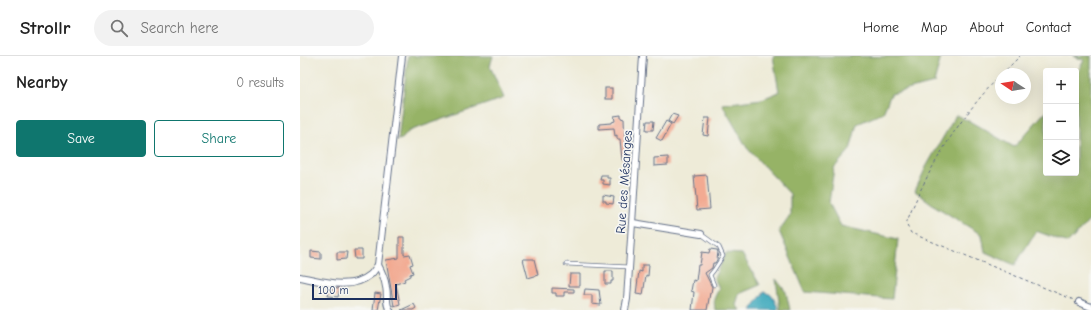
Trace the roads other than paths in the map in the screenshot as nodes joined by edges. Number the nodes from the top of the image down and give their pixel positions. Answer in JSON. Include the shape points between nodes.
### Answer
{"nodes":[{"id":1,"x":402,"y":56,"type":"edge"},
{"id":2,"x":643,"y":56,"type":"edge"},
{"id":3,"x":633,"y":223,"type":"junction"},
{"id":4,"x":701,"y":234,"type":"joint"},
{"id":5,"x":566,"y":264,"type":"dead end"},
{"id":6,"x":378,"y":265,"type":"junction"},
{"id":7,"x":630,"y":267,"type":"junction"},
{"id":8,"x":300,"y":277,"type":"edge"},
{"id":9,"x":714,"y":285,"type":"dead end"},
{"id":10,"x":1079,"y":302,"type":"road end"},
{"id":11,"x":1091,"y":307,"type":"edge"},
{"id":12,"x":390,"y":310,"type":"edge"},
{"id":13,"x":625,"y":310,"type":"edge"}],
"edges":[{"from":1,"to":6,"type":"street"},
{"from":2,"to":3,"type":"street","name":"Rue des Mésanges"},
{"from":3,"to":4,"type":"street"},
{"from":3,"to":7,"type":"street","name":"Rue des Mésanges"},
{"from":4,"to":9,"type":"lane","via":[[719,247],[723,256],[710,275]]},
{"from":5,"to":7,"type":"lane"},
{"from":6,"to":8,"type":"street","via":[[371,275],[346,284]]},
{"from":6,"to":12,"type":"street"},
{"from":7,"to":13,"type":"street","name":"Rue des Mésanges"},
{"from":10,"to":11,"type":"street"}]}
